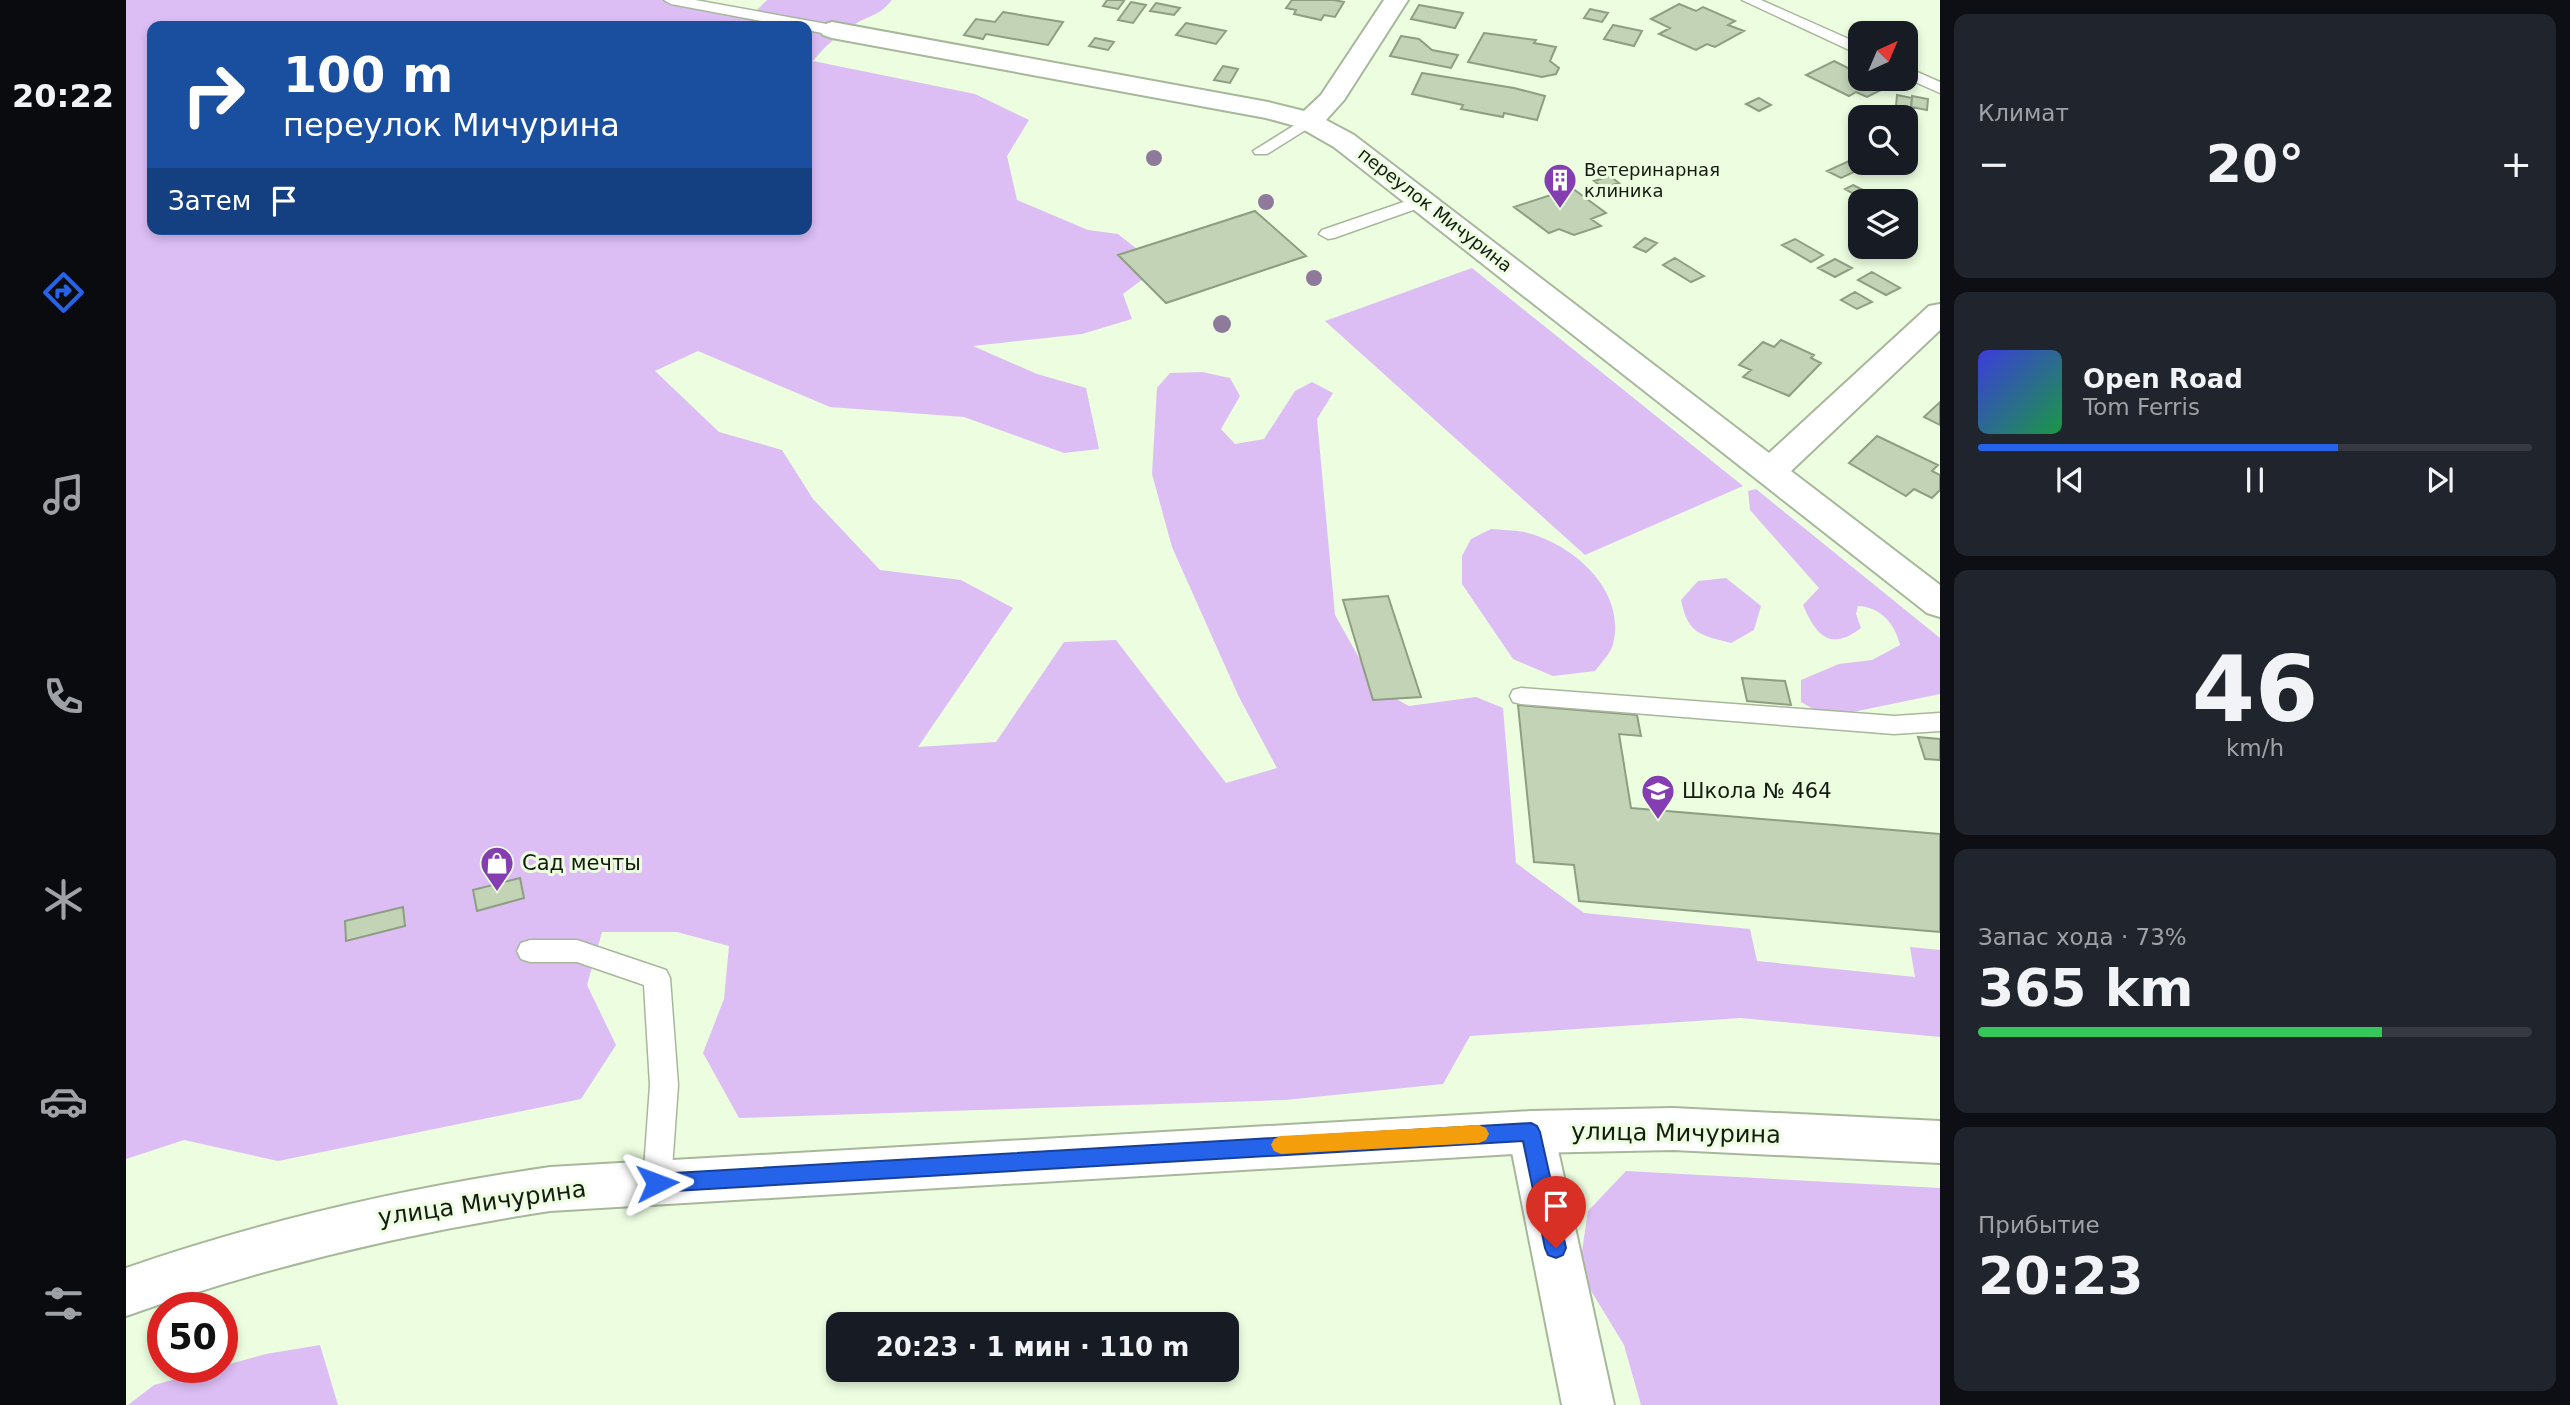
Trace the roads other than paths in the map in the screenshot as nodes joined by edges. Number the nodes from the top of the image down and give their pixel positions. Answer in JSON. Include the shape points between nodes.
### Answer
{"nodes":[{"id":1,"x":671,"y":0,"type":"edge"},
{"id":2,"x":756,"y":0,"type":"edge"},
{"id":3,"x":1396,"y":0,"type":"edge"},
{"id":4,"x":1749,"y":0,"type":"edge"},
{"id":5,"x":743,"y":13,"type":"junction"},
{"id":6,"x":785,"y":21,"type":"edge"},
{"id":7,"x":812,"y":26,"type":"edge"},
{"id":8,"x":832,"y":30,"type":"joint"},
{"id":9,"x":1848,"y":45,"type":"edge"},
{"id":10,"x":1918,"y":78,"type":"edge"},
{"id":11,"x":1940,"y":88,"type":"edge"},
{"id":12,"x":1308,"y":121,"type":"junction"},
{"id":13,"x":1261,"y":151,"type":"dead end"},
{"id":14,"x":1424,"y":200,"type":"junction"},
{"id":15,"x":1328,"y":234,"type":"dead end"},
{"id":16,"x":1940,"y":313,"type":"edge"},
{"id":17,"x":1770,"y":471,"type":"junction"},
{"id":18,"x":1940,"y":604,"type":"edge"},
{"id":19,"x":1521,"y":696,"type":"dead end"},
{"id":20,"x":1940,"y":722,"type":"edge"},
{"id":21,"x":530,"y":951,"type":"dead end"},
{"id":22,"x":1531,"y":1132,"type":"junction"},
{"id":23,"x":1940,"y":1142,"type":"edge"},
{"id":24,"x":657,"y":1183,"type":"junction"},
{"id":25,"x":126,"y":1292,"type":"edge"},
{"id":26,"x":1588,"y":1405,"type":"edge"}],
"edges":[{"from":1,"to":5,"type":"lane"},
{"from":2,"to":5,"type":"lane"},
{"from":3,"to":12,"type":"street","via":[[1331,100]]},
{"from":4,"to":9,"type":"lane"},
{"from":5,"to":6,"type":"lane"},
{"from":7,"to":8,"type":"lane"},
{"from":8,"to":12,"type":"street","name":"переулок Мичурина"},
{"from":10,"to":11,"type":"lane"},
{"from":12,"to":13,"type":"lane"},
{"from":12,"to":14,"type":"street","name":"переулок Мичурина","via":[[1344,141]]},
{"from":14,"to":15,"type":"lane"},
{"from":14,"to":17,"type":"street","name":"переулок Мичурина"},
{"from":16,"to":17,"type":"street"},
{"from":17,"to":18,"type":"street","name":"переулок Мичурина"},
{"from":19,"to":20,"type":"lane","via":[[1894,725]]},
{"from":21,"to":24,"type":"lane","via":[[577,951],[657,978],[664,1085]]},
{"from":22,"to":23,"type":"street","name":"улица Мичурина","via":[[1673,1129]]},
{"from":22,"to":24,"type":"street","name":"улица Мичурина"},
{"from":22,"to":26,"type":"street"},
{"from":24,"to":25,"type":"street","name":"улица Мичурина","via":[[550,1189],[446,1203],[214,1260]]}]}
